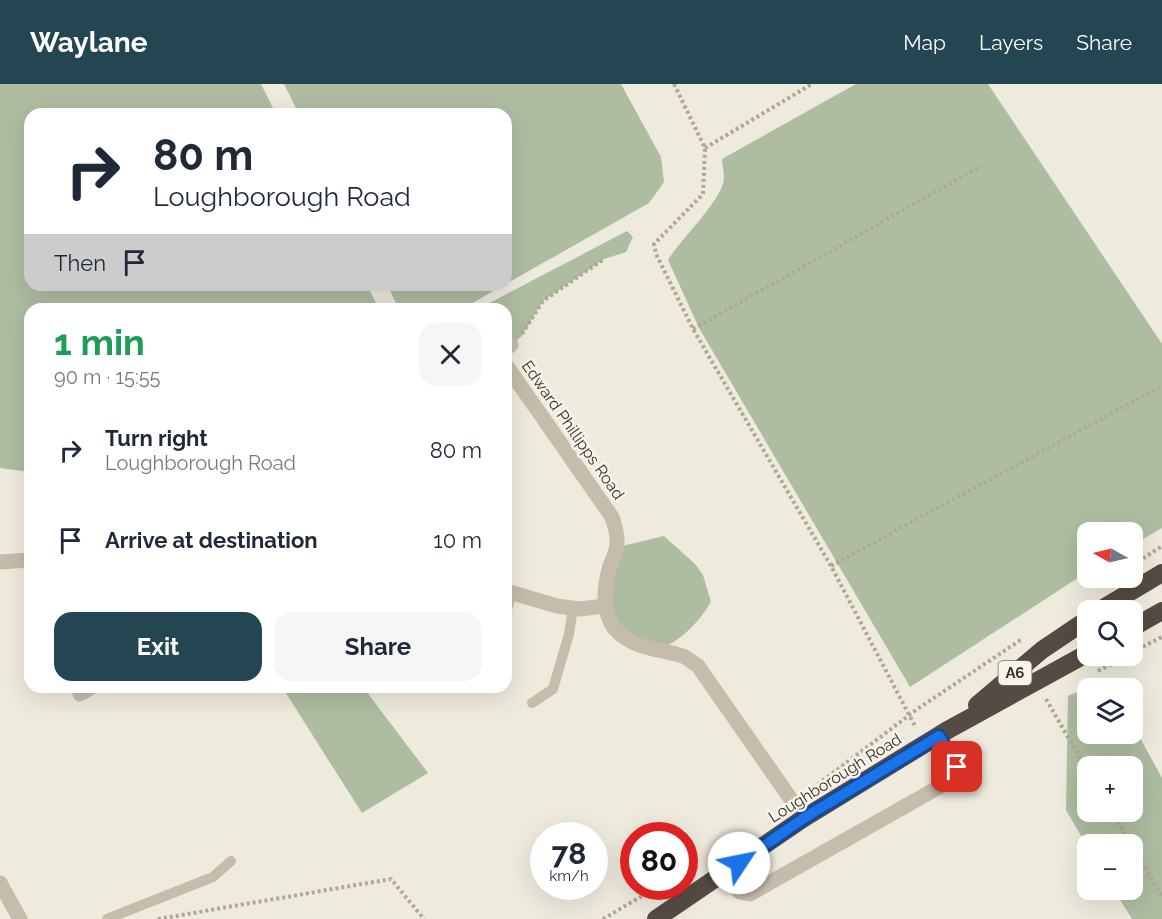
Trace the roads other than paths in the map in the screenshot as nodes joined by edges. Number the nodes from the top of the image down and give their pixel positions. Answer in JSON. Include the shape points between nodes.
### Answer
{"nodes":[{"id":1,"x":512,"y":374,"type":"edge"},
{"id":2,"x":24,"y":560,"type":"edge"},
{"id":3,"x":0,"y":562,"type":"edge"},
{"id":4,"x":1162,"y":573,"type":"edge"},
{"id":5,"x":512,"y":593,"type":"edge"},
{"id":6,"x":1117,"y":600,"type":"edge"},
{"id":7,"x":606,"y":606,"type":"junction"},
{"id":8,"x":573,"y":608,"type":"junction"},
{"id":9,"x":1162,"y":611,"type":"edge"},
{"id":10,"x":1143,"y":622,"type":"edge"},
{"id":11,"x":1077,"y":626,"type":"edge"},
{"id":12,"x":1077,"y":659,"type":"edge"},
{"id":13,"x":532,"y":703,"type":"dead end"},
{"id":14,"x":936,"y":737,"type":"junction"},
{"id":15,"x":804,"y":818,"type":"junction"},
{"id":16,"x":231,"y":861,"type":"dead end"},
{"id":17,"x":723,"y":874,"type":"junction"},
{"id":18,"x":0,"y":883,"type":"edge"},
{"id":19,"x":20,"y":919,"type":"edge"},
{"id":20,"x":107,"y":919,"type":"edge"},
{"id":21,"x":656,"y":919,"type":"edge"}],
"edges":[{"from":1,"to":7,"type":"street","name":"Edward Phillipps Road","via":[[612,518],[618,547],[604,592]]},
{"from":2,"to":3,"type":"street"},
{"from":4,"to":6,"type":"highway"},
{"from":5,"to":8,"type":"street"},
{"from":7,"to":8,"type":"street"},
{"from":7,"to":15,"type":"street","name":"Edward Phillipps Road","via":[[610,621],[621,635],[648,648],[685,657],[698,666]]},
{"from":8,"to":13,"type":"lane","via":[[553,689]]},
{"from":9,"to":10,"type":"highway"},
{"from":11,"to":14,"type":"highway","number":"A6","via":[[1041,650]]},
{"from":12,"to":14,"type":"highway","number":"A6"},
{"from":14,"to":15,"type":"highway","name":"Loughborough Road","number":"A6"},
{"from":14,"to":17,"type":"street","via":[[957,767],[955,778],[750,894],[740,892]]},
{"from":15,"to":17,"type":"highway","name":"Loughborough Road","number":"A6"},
{"from":16,"to":20,"type":"lane","via":[[213,877]]},
{"from":17,"to":21,"type":"highway","name":"Loughborough Road","number":"A6"},
{"from":18,"to":19,"type":"street"}]}
